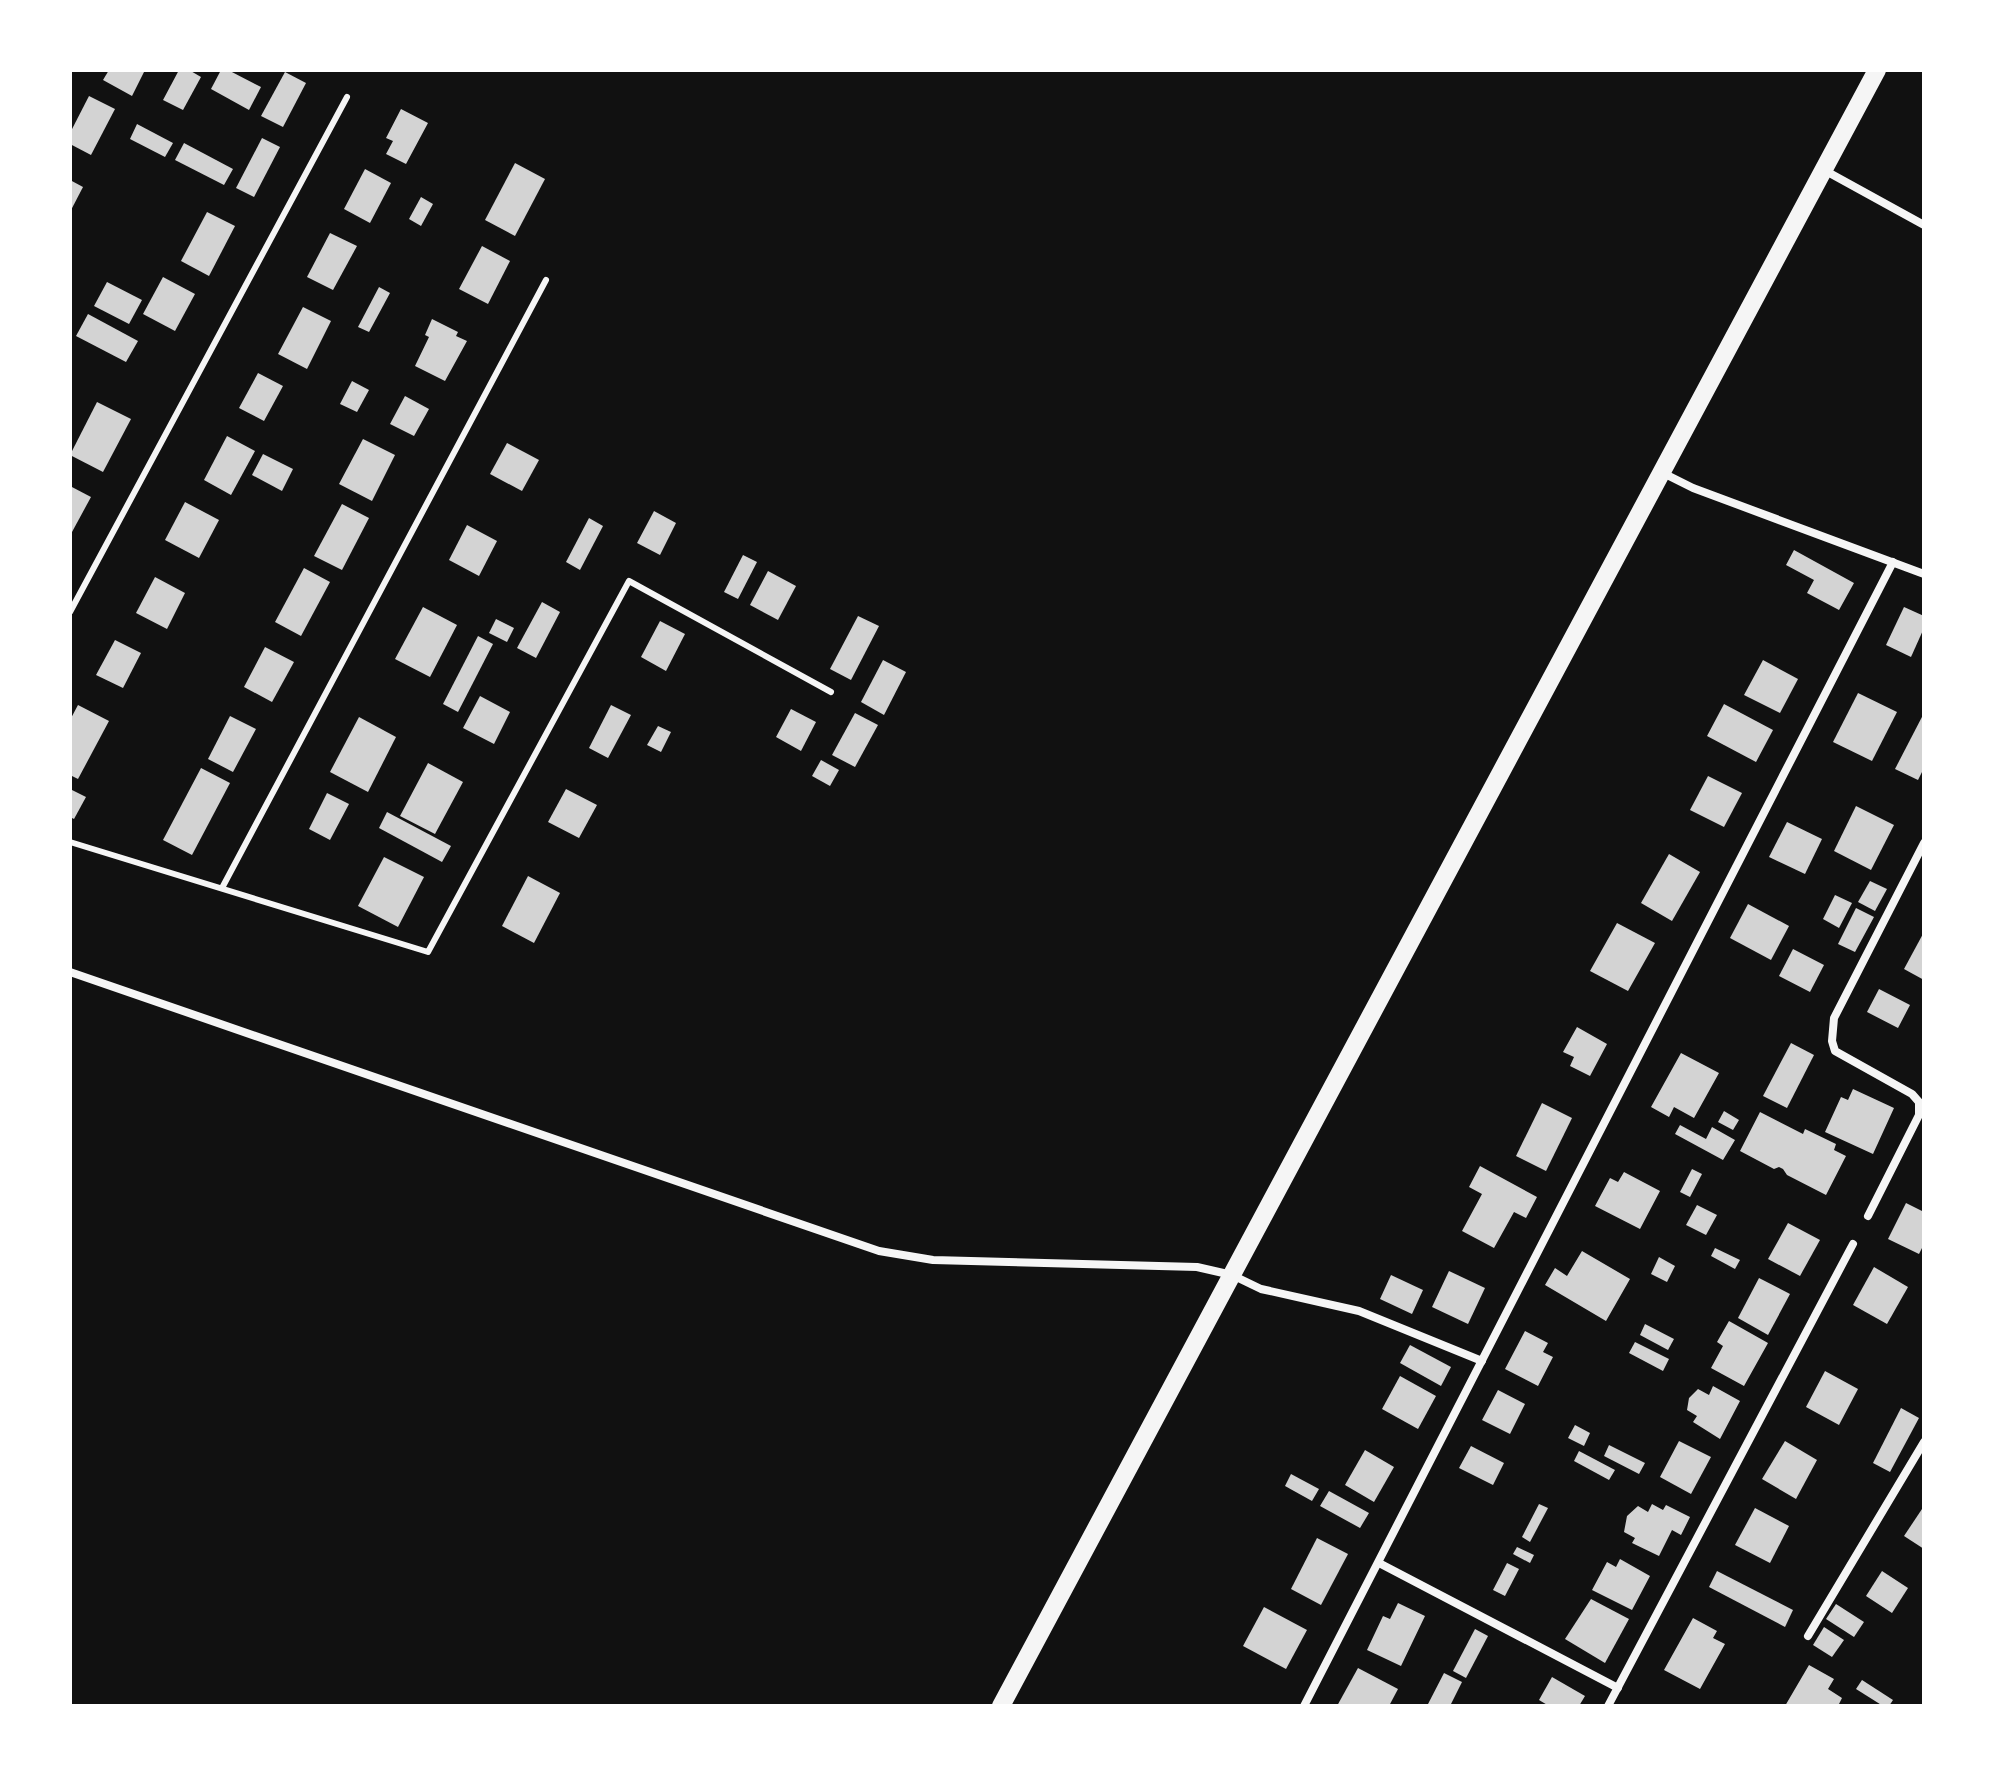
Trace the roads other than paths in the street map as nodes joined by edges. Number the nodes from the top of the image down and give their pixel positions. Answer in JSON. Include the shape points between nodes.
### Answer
{"nodes":[{"id":1,"x":1877,"y":70,"type":"edge"},
{"id":2,"x":347,"y":97,"type":"dead end"},
{"id":3,"x":1824,"y":169,"type":"junction"},
{"id":4,"x":1924,"y":225,"type":"edge"},
{"id":5,"x":546,"y":280,"type":"dead end"},
{"id":6,"x":1661,"y":471,"type":"junction"},
{"id":7,"x":1893,"y":562,"type":"junction"},
{"id":8,"x":1924,"y":574,"type":"edge"},
{"id":9,"x":70,"y":612,"type":"edge"},
{"id":10,"x":831,"y":692,"type":"dead end"},
{"id":11,"x":70,"y":842,"type":"edge"},
{"id":12,"x":1924,"y":843,"type":"edge"},
{"id":13,"x":222,"y":888,"type":"junction"},
{"id":14,"x":70,"y":972,"type":"edge"},
{"id":15,"x":1868,"y":1216,"type":"dead end"},
{"id":16,"x":1853,"y":1244,"type":"dead end"},
{"id":17,"x":1232,"y":1275,"type":"junction"},
{"id":18,"x":1482,"y":1361,"type":"junction"},
{"id":19,"x":1924,"y":1442,"type":"edge"},
{"id":20,"x":1379,"y":1563,"type":"junction"},
{"id":21,"x":1808,"y":1636,"type":"dead end"},
{"id":22,"x":1618,"y":1688,"type":"junction"},
{"id":23,"x":1001,"y":1706,"type":"edge"},
{"id":24,"x":1304,"y":1706,"type":"edge"},
{"id":25,"x":1608,"y":1706,"type":"edge"}],
"edges":[{"from":1,"to":3,"type":"main road"},
{"from":2,"to":9,"type":"lane"},
{"from":3,"to":4,"type":"street"},
{"from":3,"to":6,"type":"main road"},
{"from":5,"to":13,"type":"lane"},
{"from":6,"to":7,"type":"street","via":[[1693,488]]},
{"from":6,"to":17,"type":"main road"},
{"from":7,"to":8,"type":"street"},
{"from":7,"to":18,"type":"street"},
{"from":10,"to":13,"type":"lane","via":[[629,581],[428,952]]},
{"from":11,"to":13,"type":"lane"},
{"from":12,"to":15,"type":"street","via":[[1834,1018],[1835,1051],[1919,1102],[1919,1115]]},
{"from":14,"to":17,"type":"street","via":[[879,1251],[933,1260],[1197,1267]]},
{"from":16,"to":22,"type":"street"},
{"from":17,"to":18,"type":"street","via":[[1261,1289],[1359,1311]]},
{"from":17,"to":23,"type":"main road"},
{"from":18,"to":20,"type":"street"},
{"from":19,"to":21,"type":"street"},
{"from":20,"to":22,"type":"street"},
{"from":20,"to":24,"type":"street"},
{"from":22,"to":25,"type":"street"}]}
